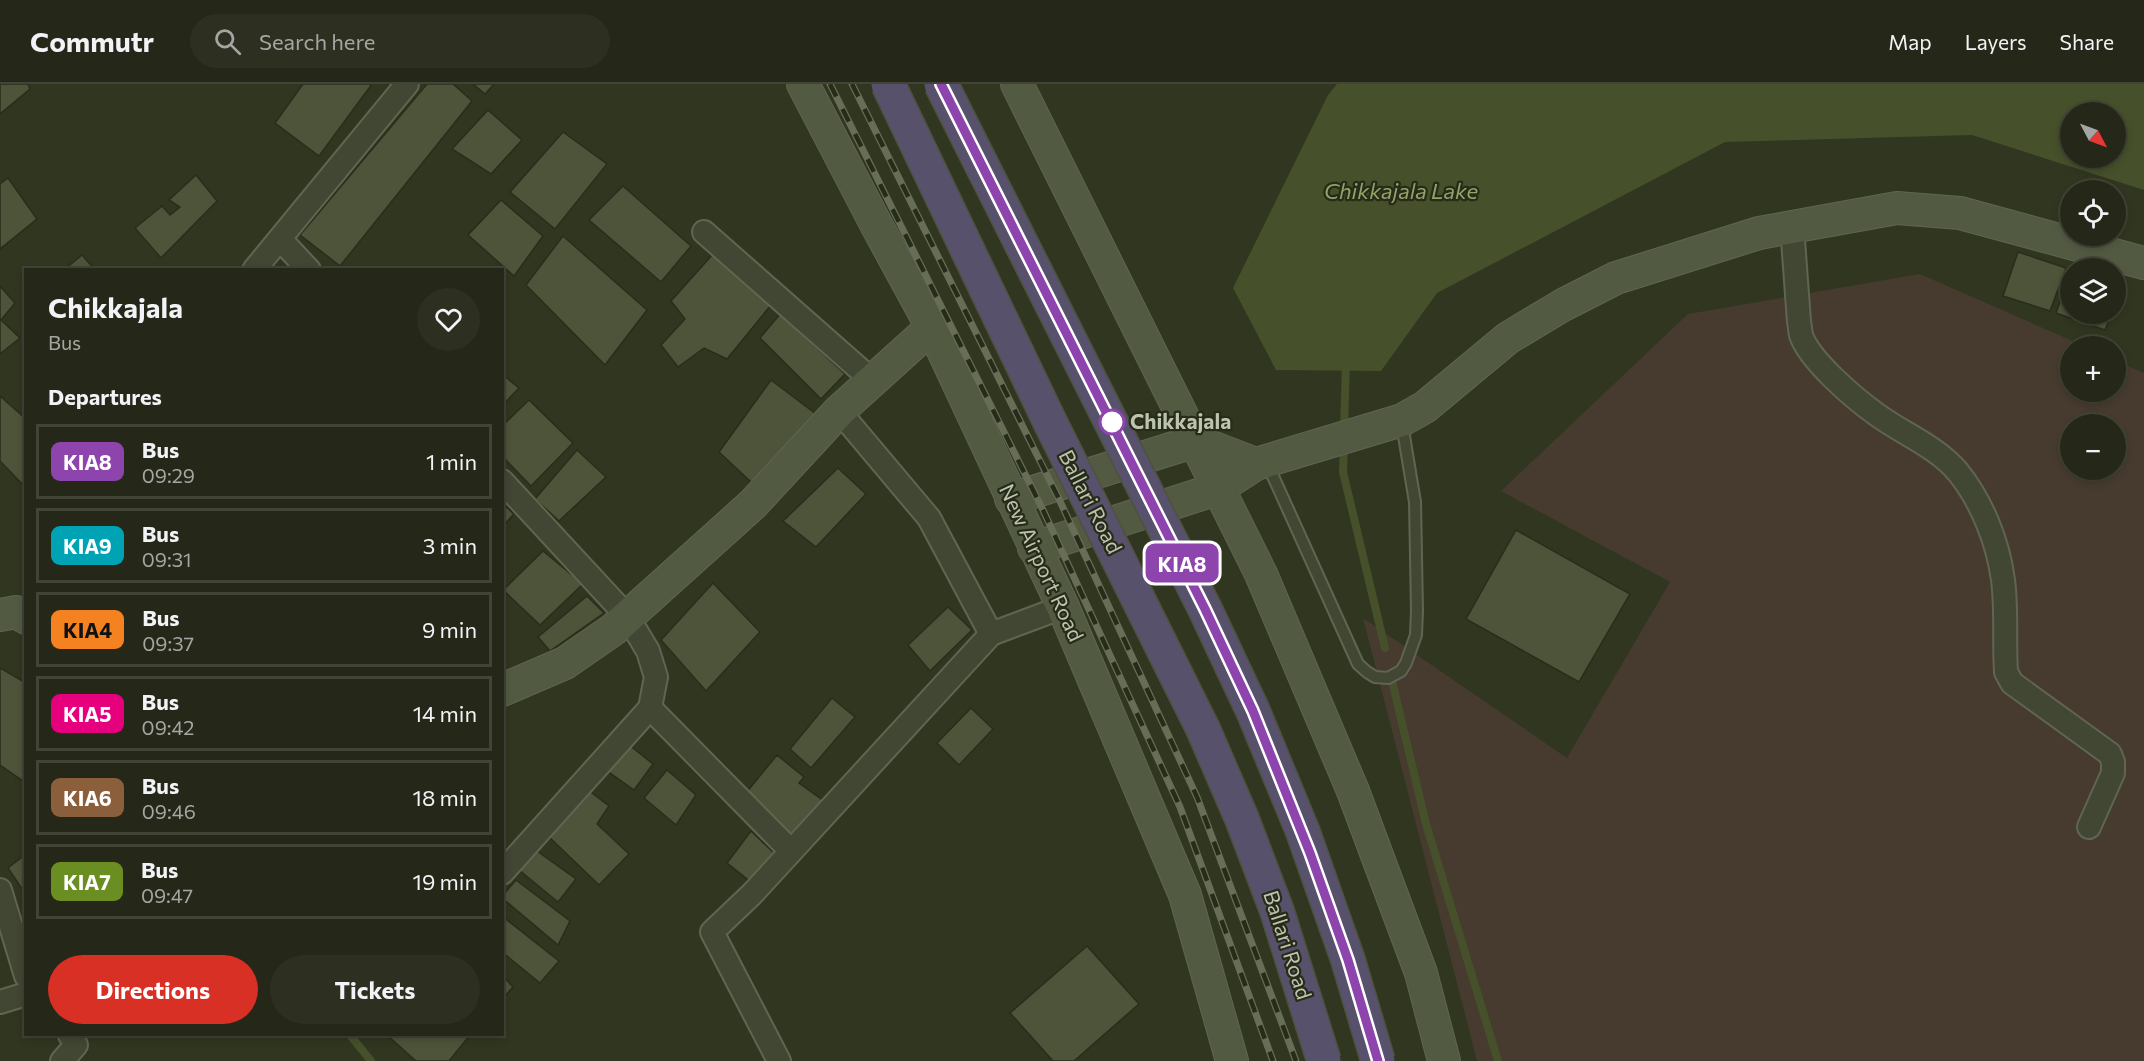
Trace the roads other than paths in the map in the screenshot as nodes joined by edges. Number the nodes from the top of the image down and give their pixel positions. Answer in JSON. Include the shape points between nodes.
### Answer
{"nodes":[{"id":1,"x":407,"y":84,"type":"edge"},
{"id":2,"x":803,"y":84,"type":"edge"},
{"id":3,"x":888,"y":84,"type":"edge"},
{"id":4,"x":941,"y":84,"type":"edge"},
{"id":5,"x":1017,"y":84,"type":"edge"},
{"id":6,"x":1792,"y":226,"type":"junction"},
{"id":7,"x":704,"y":232,"type":"dead end"},
{"id":8,"x":280,"y":239,"type":"junction"},
{"id":9,"x":2144,"y":263,"type":"edge"},
{"id":10,"x":256,"y":268,"type":"edge"},
{"id":11,"x":307,"y":268,"type":"edge"},
{"id":12,"x":932,"y":327,"type":"junction"},
{"id":13,"x":873,"y":381,"type":"junction"},
{"id":14,"x":839,"y":411,"type":"junction"},
{"id":15,"x":1402,"y":420,"type":"junction"},
{"id":16,"x":1196,"y":441,"type":"junction"},
{"id":17,"x":1261,"y":463,"type":"junction"},
{"id":18,"x":504,"y":483,"type":"edge"},
{"id":19,"x":1217,"y":489,"type":"junction"},
{"id":20,"x":1011,"y":499,"type":"junction"},
{"id":21,"x":1034,"y":548,"type":"junction"},
{"id":22,"x":1062,"y":607,"type":"junction"},
{"id":23,"x":627,"y":616,"type":"junction"},
{"id":24,"x":991,"y":634,"type":"junction"},
{"id":25,"x":504,"y":689,"type":"edge"},
{"id":26,"x":650,"y":708,"type":"junction"},
{"id":27,"x":2089,"y":827,"type":"dead end"},
{"id":28,"x":791,"y":851,"type":"junction"},
{"id":29,"x":504,"y":871,"type":"edge"},
{"id":30,"x":0,"y":890,"type":"edge"},
{"id":31,"x":24,"y":969,"type":"edge"},
{"id":32,"x":24,"y":995,"type":"edge"},
{"id":33,"x":0,"y":1002,"type":"edge"},
{"id":34,"x":71,"y":1036,"type":"edge"},
{"id":35,"x":62,"y":1061,"type":"edge"},
{"id":36,"x":779,"y":1061,"type":"edge"},
{"id":37,"x":1232,"y":1061,"type":"edge"},
{"id":38,"x":1324,"y":1061,"type":"edge"},
{"id":39,"x":1378,"y":1061,"type":"edge"},
{"id":40,"x":1444,"y":1061,"type":"edge"}],
"edges":[{"from":1,"to":8,"type":"street"},
{"from":2,"to":12,"type":"street","name":"New Airport Road"},
{"from":3,"to":38,"type":"highway","name":"Ballari Road","bridge":true,"via":[[1048,420],[1203,729],[1277,911]]},
{"from":4,"to":39,"type":"highway","bridge":true,"via":[[1253,711],[1348,960]]},
{"from":5,"to":16,"type":"street"},
{"from":6,"to":9,"type":"street","via":[[1897,208],[1960,213]]},
{"from":6,"to":15,"type":"street","via":[[1759,232],[1616,278],[1563,304],[1508,338],[1425,407]]},
{"from":6,"to":27,"type":"street","via":[[1799,322],[1808,349],[1837,382],[1876,414],[1935,450],[1957,471],[1987,521],[1996,548],[2003,581],[2006,672],[2012,683],[2110,754],[2113,773]]},
{"from":7,"to":13,"type":"street"},
{"from":8,"to":10,"type":"street"},
{"from":8,"to":11,"type":"street"},
{"from":12,"to":13,"type":"street"},
{"from":12,"to":20,"type":"street","name":"New Airport Road"},
{"from":13,"to":14,"type":"street"},
{"from":14,"to":23,"type":"street","via":[[753,504]]},
{"from":14,"to":24,"type":"street","via":[[929,518]]},
{"from":15,"to":17,"type":"street"},
{"from":15,"to":17,"type":"lane","via":[[1415,502],[1416,635],[1401,671],[1388,678],[1375,677],[1358,664]]},
{"from":16,"to":17,"type":"street"},
{"from":16,"to":19,"type":"street"},
{"from":16,"to":20,"type":"street"},
{"from":17,"to":19,"type":"street"},
{"from":18,"to":23,"type":"street"},
{"from":19,"to":21,"type":"street"},
{"from":19,"to":40,"type":"street","via":[[1261,574],[1353,791],[1421,973]]},
{"from":20,"to":21,"type":"street","name":"New Airport Road"},
{"from":21,"to":22,"type":"street","name":"New Airport Road"},
{"from":22,"to":24,"type":"street"},
{"from":22,"to":37,"type":"street","name":"New Airport Road","via":[[1185,895]]},
{"from":23,"to":25,"type":"street","via":[[565,663]]},
{"from":23,"to":26,"type":"street","via":[[648,651],[656,677]]},
{"from":24,"to":28,"type":"street"},
{"from":26,"to":28,"type":"street"},
{"from":26,"to":29,"type":"street"},
{"from":28,"to":36,"type":"street","via":[[712,932]]},
{"from":30,"to":31,"type":"street"},
{"from":32,"to":33,"type":"street"},
{"from":34,"to":35,"type":"street","via":[[76,1044]]}]}
